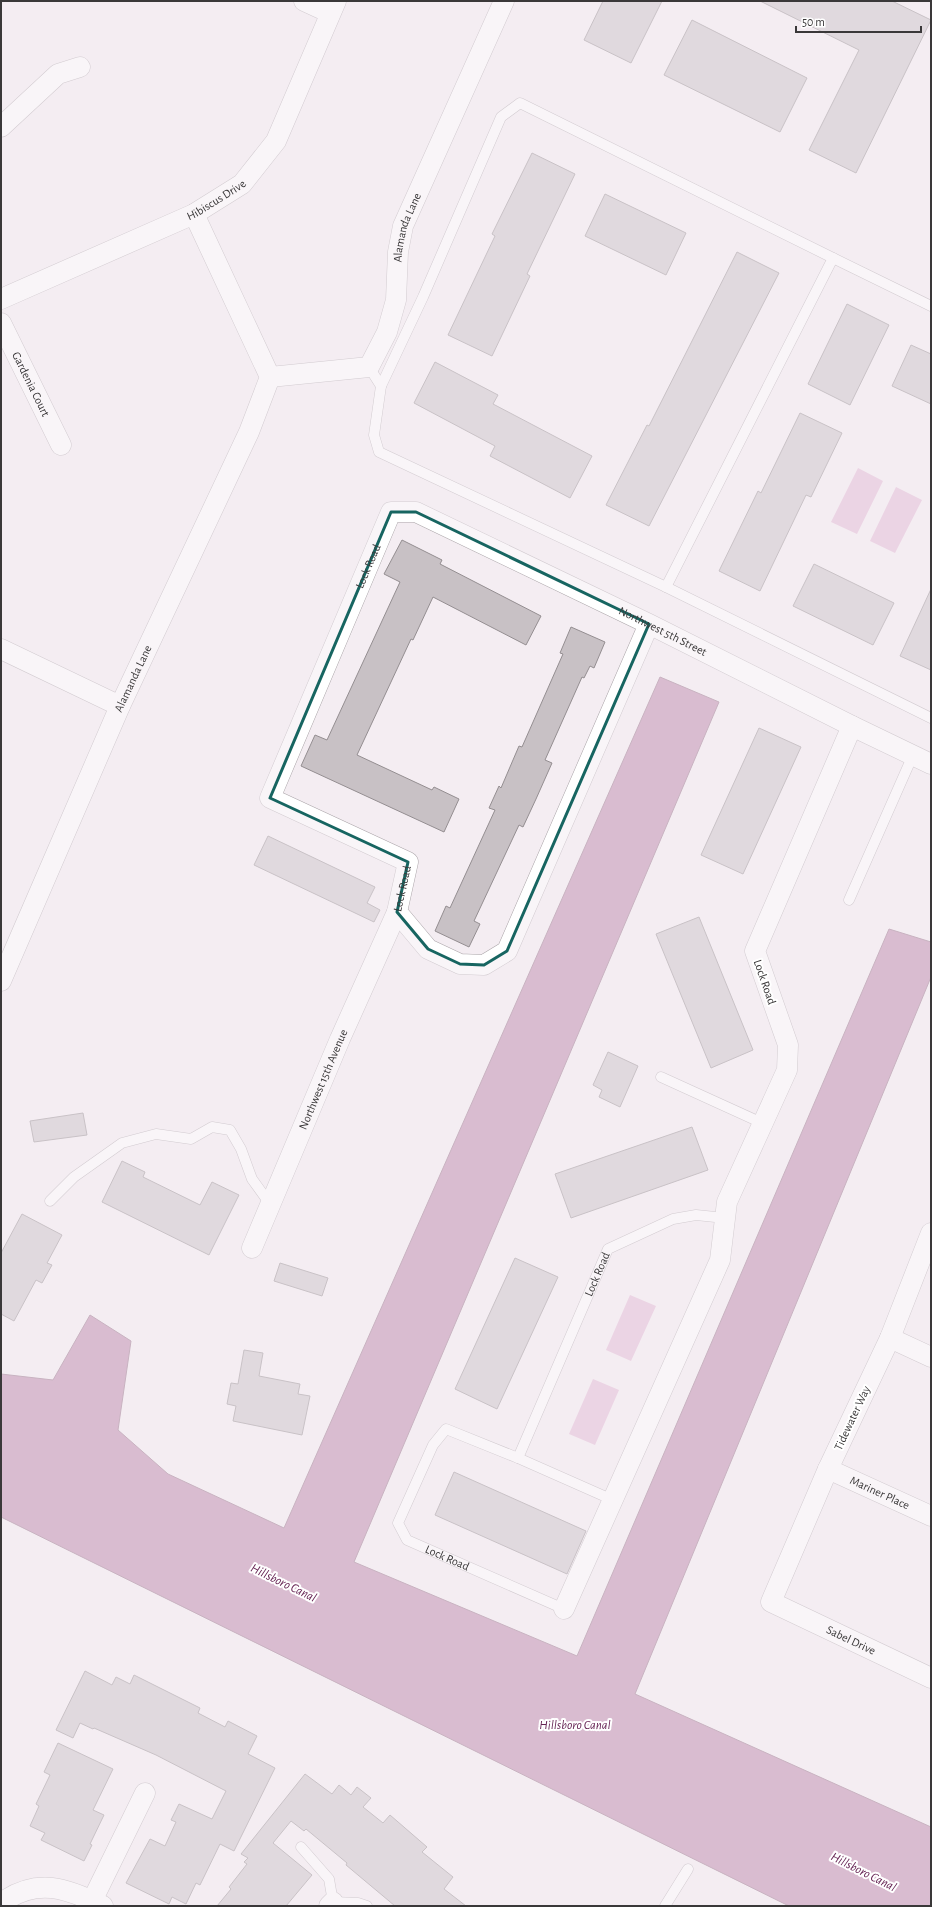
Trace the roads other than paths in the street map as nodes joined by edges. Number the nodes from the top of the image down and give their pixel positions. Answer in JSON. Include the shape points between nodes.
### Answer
{"nodes":[{"id":1,"x":304,"y":1,"type":"edge"},
{"id":2,"x":504,"y":1,"type":"edge"},
{"id":3,"x":333,"y":7,"type":"edge"},
{"id":4,"x":80,"y":67,"type":"dead end"},
{"id":5,"x":1,"y":127,"type":"edge"},
{"id":6,"x":194,"y":214,"type":"junction"},
{"id":7,"x":833,"y":258,"type":"junction"},
{"id":8,"x":1,"y":299,"type":"edge"},
{"id":9,"x":931,"y":306,"type":"edge"},
{"id":10,"x":1,"y":323,"type":"edge"},
{"id":11,"x":370,"y":367,"type":"junction"},
{"id":12,"x":270,"y":377,"type":"junction"},
{"id":13,"x":381,"y":386,"type":"junction"},
{"id":14,"x":60,"y":445,"type":"dead end"},
{"id":15,"x":392,"y":512,"type":"joint"},
{"id":16,"x":666,"y":587,"type":"junction"},
{"id":17,"x":649,"y":624,"type":"junction"},
{"id":18,"x":1,"y":649,"type":"edge"},
{"id":19,"x":120,"y":706,"type":"junction"},
{"id":20,"x":931,"y":718,"type":"edge"},
{"id":21,"x":852,"y":726,"type":"junction"},
{"id":22,"x":913,"y":755,"type":"junction"},
{"id":23,"x":931,"y":764,"type":"edge"},
{"id":24,"x":849,"y":900,"type":"dead end"},
{"id":25,"x":398,"y":912,"type":"junction"},
{"id":26,"x":1,"y":981,"type":"edge"},
{"id":27,"x":661,"y":1077,"type":"dead end"},
{"id":28,"x":762,"y":1123,"type":"junction"},
{"id":29,"x":50,"y":1201,"type":"dead end"},
{"id":30,"x":270,"y":1204,"type":"junction"},
{"id":31,"x":725,"y":1218,"type":"junction"},
{"id":32,"x":931,"y":1233,"type":"edge"},
{"id":33,"x":252,"y":1248,"type":"dead end"},
{"id":34,"x":890,"y":1338,"type":"junction"},
{"id":35,"x":931,"y":1357,"type":"edge"},
{"id":36,"x":518,"y":1458,"type":"junction"},
{"id":37,"x":828,"y":1469,"type":"junction"},
{"id":38,"x":613,"y":1500,"type":"junction"},
{"id":39,"x":931,"y":1516,"type":"edge"},
{"id":40,"x":771,"y":1602,"type":"joint"},
{"id":41,"x":564,"y":1609,"type":"joint"},
{"id":42,"x":931,"y":1678,"type":"edge"},
{"id":43,"x":145,"y":1793,"type":"dead end"},
{"id":44,"x":301,"y":1846,"type":"dead end"},
{"id":45,"x":688,"y":1869,"type":"dead end"},
{"id":46,"x":1,"y":1903,"type":"edge"},
{"id":47,"x":98,"y":1903,"type":"edge"},
{"id":48,"x":331,"y":1904,"type":"edge"},
{"id":49,"x":367,"y":1906,"type":"edge"},
{"id":50,"x":665,"y":1906,"type":"edge"}],
"edges":[{"from":1,"to":3,"type":"street"},
{"from":2,"to":11,"type":"street","name":"Alamanda Lane","via":[[403,226],[398,252],[396,300],[387,332]]},
{"from":3,"to":6,"type":"street","name":"Hibiscus Drive","via":[[276,141],[242,184]]},
{"from":4,"to":5,"type":"street","via":[[58,74]]},
{"from":6,"to":8,"type":"street","name":"Hibiscus Drive"},
{"from":6,"to":12,"type":"street"},
{"from":7,"to":9,"type":"lane"},
{"from":7,"to":13,"type":"lane","via":[[520,103],[501,117],[423,297]]},
{"from":7,"to":16,"type":"lane"},
{"from":10,"to":14,"type":"street","name":"Gardenia Court"},
{"from":11,"to":12,"type":"street"},
{"from":11,"to":13,"type":"lane"},
{"from":12,"to":19,"type":"street","name":"Alamanda Lane","via":[[249,432]]},
{"from":13,"to":16,"type":"lane","via":[[374,435],[379,452]]},
{"from":15,"to":17,"type":"street","name":"Northwest 5th Street","via":[[416,512]]},
{"from":15,"to":25,"type":"street","name":"Lock Road","via":[[270,798],[408,862]]},
{"from":16,"to":20,"type":"lane"},
{"from":17,"to":21,"type":"street","name":"Northwest 5th Street"},
{"from":17,"to":25,"type":"street","name":"Lock Road","via":[[507,951],[484,965],[460,964],[428,949]]},
{"from":18,"to":19,"type":"street"},
{"from":19,"to":26,"type":"street","name":"Alamanda Lane"},
{"from":21,"to":22,"type":"street","name":"Northwest 5th Street"},
{"from":21,"to":28,"type":"street","name":"Lock Road","via":[[755,951],[788,1045],[786,1070]]},
{"from":22,"to":23,"type":"street","name":"Northwest 5th Street"},
{"from":22,"to":24,"type":"lane"},
{"from":25,"to":30,"type":"street","name":"Northwest 15th Avenue","via":[[337,1046]]},
{"from":27,"to":28,"type":"lane"},
{"from":28,"to":31,"type":"street","name":"Lock Road","via":[[726,1202]]},
{"from":29,"to":30,"type":"lane","via":[[74,1177],[122,1143],[156,1134],[191,1139],[212,1127],[230,1130],[241,1149],[252,1179]]},
{"from":30,"to":33,"type":"street","name":"Northwest 15th Avenue"},
{"from":31,"to":36,"type":"lane","name":"Lock Road","via":[[696,1215],[673,1219],[608,1249]]},
{"from":31,"to":38,"type":"street","name":"Lock Road","via":[[720,1260]]},
{"from":32,"to":34,"type":"street","name":"Tidewater Way"},
{"from":34,"to":35,"type":"street"},
{"from":34,"to":37,"type":"street","name":"Tidewater Way"},
{"from":36,"to":38,"type":"lane","name":"Lock Road"},
{"from":36,"to":41,"type":"lane","name":"Lock Road","via":[[446,1429],[433,1445],[398,1523],[407,1540]]},
{"from":37,"to":39,"type":"street","name":"Mariner Place"},
{"from":37,"to":40,"type":"street","name":"Tidewater Way"},
{"from":38,"to":41,"type":"street","name":"Lock Road"},
{"from":40,"to":42,"type":"street","name":"Sabel Drive"},
{"from":43,"to":47,"type":"street"},
{"from":44,"to":48,"type":"lane","via":[[329,1879]]},
{"from":45,"to":50,"type":"lane"},
{"from":46,"to":47,"type":"street","via":[[19,1893],[45,1888],[71,1891]]},
{"from":48,"to":49,"type":"lane","via":[[358,1902]]}]}
